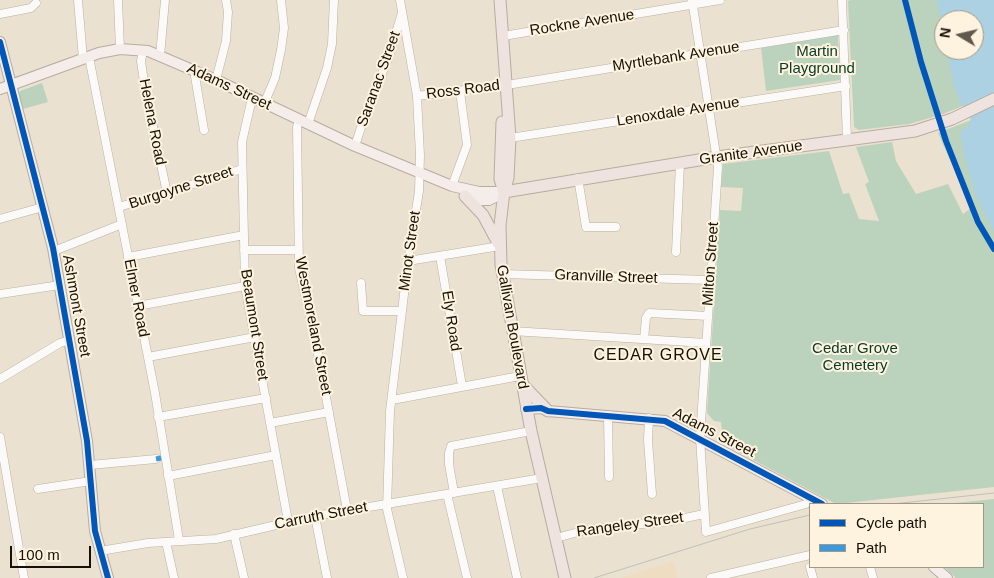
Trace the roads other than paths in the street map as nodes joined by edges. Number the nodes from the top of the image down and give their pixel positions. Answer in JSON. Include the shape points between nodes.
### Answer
{"nodes":[{"id":1,"x":78,"y":0,"type":"edge"},
{"id":2,"x":118,"y":0,"type":"edge"},
{"id":3,"x":164,"y":0,"type":"edge"},
{"id":4,"x":226,"y":0,"type":"edge"},
{"id":5,"x":281,"y":0,"type":"edge"},
{"id":6,"x":334,"y":0,"type":"edge"},
{"id":7,"x":400,"y":0,"type":"edge"},
{"id":8,"x":492,"y":0,"type":"edge"},
{"id":9,"x":500,"y":0,"type":"edge"},
{"id":10,"x":720,"y":0,"type":"edge"},
{"id":11,"x":842,"y":0,"type":"edge"},
{"id":12,"x":692,"y":2,"type":"edge"},
{"id":13,"x":36,"y":3,"type":"dead end"},
{"id":14,"x":402,"y":12,"type":"junction"},
{"id":15,"x":0,"y":14,"type":"edge"},
{"id":16,"x":844,"y":30,"type":"junction"},
{"id":17,"x":503,"y":36,"type":"junction"},
{"id":18,"x":0,"y":42,"type":"edge"},
{"id":19,"x":120,"y":49,"type":"junction"},
{"id":20,"x":143,"y":51,"type":"junction"},
{"id":21,"x":700,"y":54,"type":"junction"},
{"id":22,"x":160,"y":56,"type":"junction"},
{"id":23,"x":86,"y":58,"type":"junction"},
{"id":24,"x":194,"y":70,"type":"junction"},
{"id":25,"x":216,"y":80,"type":"junction"},
{"id":26,"x":504,"y":85,"type":"junction"},
{"id":27,"x":846,"y":86,"type":"junction"},
{"id":28,"x":5,"y":88,"type":"edge"},
{"id":29,"x":460,"y":91,"type":"junction"},
{"id":30,"x":417,"y":96,"type":"junction"},
{"id":31,"x":252,"y":98,"type":"junction"},
{"id":32,"x":994,"y":99,"type":"edge"},
{"id":33,"x":264,"y":104,"type":"junction"},
{"id":34,"x":709,"y":107,"type":"junction"},
{"id":35,"x":304,"y":122,"type":"junction"},
{"id":36,"x":204,"y":130,"type":"dead end"},
{"id":37,"x":510,"y":138,"type":"junction"},
{"id":38,"x":847,"y":140,"type":"junction"},
{"id":39,"x":355,"y":146,"type":"junction"},
{"id":40,"x":717,"y":157,"type":"junction"},
{"id":41,"x":680,"y":162,"type":"junction"},
{"id":42,"x":242,"y":169,"type":"junction"},
{"id":43,"x":419,"y":172,"type":"junction"},
{"id":44,"x":578,"y":178,"type":"junction"},
{"id":45,"x":452,"y":186,"type":"junction"},
{"id":46,"x":504,"y":192,"type":"junction"},
{"id":47,"x":167,"y":193,"type":"junction"},
{"id":48,"x":465,"y":196,"type":"junction"},
{"id":49,"x":44,"y":206,"type":"junction"},
{"id":50,"x":119,"y":207,"type":"junction"},
{"id":51,"x":0,"y":219,"type":"edge"},
{"id":52,"x":122,"y":224,"type":"junction"},
{"id":53,"x":616,"y":227,"type":"dead end"},
{"id":54,"x":244,"y":235,"type":"junction"},
{"id":55,"x":500,"y":246,"type":"junction"},
{"id":56,"x":244,"y":250,"type":"junction"},
{"id":57,"x":298,"y":250,"type":"junction"},
{"id":58,"x":54,"y":252,"type":"junction"},
{"id":59,"x":676,"y":252,"type":"dead end"},
{"id":60,"x":440,"y":256,"type":"junction"},
{"id":61,"x":128,"y":257,"type":"junction"},
{"id":62,"x":408,"y":261,"type":"junction"},
{"id":63,"x":502,"y":274,"type":"junction"},
{"id":64,"x":710,"y":280,"type":"junction"},
{"id":65,"x":361,"y":283,"type":"dead end"},
{"id":66,"x":60,"y":285,"type":"junction"},
{"id":67,"x":245,"y":286,"type":"junction"},
{"id":68,"x":0,"y":294,"type":"edge"},
{"id":69,"x":138,"y":306,"type":"junction"},
{"id":70,"x":402,"y":311,"type":"junction"},
{"id":71,"x":708,"y":316,"type":"junction"},
{"id":72,"x":512,"y":331,"type":"junction"},
{"id":73,"x":255,"y":337,"type":"junction"},
{"id":74,"x":644,"y":339,"type":"junction"},
{"id":75,"x":70,"y":340,"type":"junction"},
{"id":76,"x":706,"y":343,"type":"junction"},
{"id":77,"x":148,"y":357,"type":"junction"},
{"id":78,"x":0,"y":379,"type":"edge"},
{"id":79,"x":521,"y":379,"type":"junction"},
{"id":80,"x":462,"y":386,"type":"junction"},
{"id":81,"x":266,"y":398,"type":"junction"},
{"id":82,"x":392,"y":400,"type":"junction"},
{"id":83,"x":548,"y":411,"type":"junction"},
{"id":84,"x":329,"y":412,"type":"junction"},
{"id":85,"x":527,"y":412,"type":"junction"},
{"id":86,"x":608,"y":415,"type":"junction"},
{"id":87,"x":158,"y":418,"type":"junction"},
{"id":88,"x":649,"y":418,"type":"junction"},
{"id":89,"x":270,"y":423,"type":"junction"},
{"id":90,"x":531,"y":432,"type":"junction"},
{"id":91,"x":0,"y":437,"type":"edge"},
{"id":92,"x":700,"y":438,"type":"junction"},
{"id":93,"x":276,"y":455,"type":"junction"},
{"id":94,"x":156,"y":459,"type":"dead end"},
{"id":95,"x":90,"y":464,"type":"junction"},
{"id":96,"x":168,"y":476,"type":"junction"},
{"id":97,"x":609,"y":477,"type":"dead end"},
{"id":98,"x":542,"y":478,"type":"junction"},
{"id":99,"x":91,"y":481,"type":"junction"},
{"id":100,"x":496,"y":486,"type":"junction"},
{"id":101,"x":38,"y":489,"type":"dead end"},
{"id":102,"x":451,"y":493,"type":"junction"},
{"id":103,"x":652,"y":494,"type":"dead end"},
{"id":104,"x":811,"y":498,"type":"junction"},
{"id":105,"x":387,"y":503,"type":"junction"},
{"id":106,"x":820,"y":503,"type":"edge"},
{"id":107,"x":347,"y":510,"type":"junction"},
{"id":108,"x":704,"y":514,"type":"junction"},
{"id":109,"x":315,"y":516,"type":"junction"},
{"id":110,"x":288,"y":521,"type":"junction"},
{"id":111,"x":234,"y":534,"type":"junction"},
{"id":112,"x":556,"y":538,"type":"junction"},
{"id":113,"x":179,"y":540,"type":"junction"},
{"id":114,"x":166,"y":542,"type":"junction"},
{"id":115,"x":100,"y":551,"type":"junction"},
{"id":116,"x":809,"y":556,"type":"edge"},
{"id":117,"x":935,"y":568,"type":"edge"},
{"id":118,"x":24,"y":578,"type":"edge"},
{"id":119,"x":108,"y":578,"type":"edge"},
{"id":120,"x":174,"y":578,"type":"edge"},
{"id":121,"x":244,"y":578,"type":"edge"},
{"id":122,"x":327,"y":578,"type":"edge"},
{"id":123,"x":403,"y":578,"type":"edge"},
{"id":124,"x":467,"y":578,"type":"edge"},
{"id":125,"x":517,"y":578,"type":"edge"},
{"id":126,"x":564,"y":578,"type":"edge"},
{"id":127,"x":711,"y":578,"type":"edge"},
{"id":128,"x":946,"y":578,"type":"edge"}],
"edges":[{"from":1,"to":23,"type":"street","name":"Elmer Road"},
{"from":2,"to":19,"type":"street"},
{"from":3,"to":22,"type":"street"},
{"from":4,"to":25,"type":"street","via":[[226,41]]},
{"from":5,"to":33,"type":"street","via":[[284,28],[281,50],[275,78]]},
{"from":6,"to":35,"type":"street","name":"Westmoreland Street","via":[[332,44],[327,68]]},
{"from":7,"to":14,"type":"street","name":"Minot Street"},
{"from":8,"to":26,"type":"highway","name":"Gallivan Boulevard"},
{"from":9,"to":17,"type":"highway","name":"Gallivan Boulevard"},
{"from":10,"to":12,"type":"street","name":"Rockne Avenue"},
{"from":11,"to":16,"type":"street"},
{"from":12,"to":17,"type":"street","name":"Rockne Avenue"},
{"from":12,"to":21,"type":"street","name":"Milton Street"},
{"from":13,"to":15,"type":"street","via":[[31,8]]},
{"from":14,"to":30,"type":"street","name":"Minot Street"},
{"from":14,"to":39,"type":"street","name":"Saranac Street"},
{"from":16,"to":21,"type":"street","name":"Myrtlebank Avenue"},
{"from":16,"to":27,"type":"street"},
{"from":17,"to":26,"type":"highway","name":"Gallivan Boulevard"},
{"from":18,"to":28,"type":"main road","name":"Ashmont Street"},
{"from":19,"to":20,"type":"main road","name":"Adams Street"},
{"from":19,"to":23,"type":"main road","name":"Adams Street"},
{"from":20,"to":22,"type":"main road","name":"Adams Street"},
{"from":20,"to":47,"type":"street","name":"Helena Road","via":[[141,61],[145,90]]},
{"from":21,"to":26,"type":"street","name":"Myrtlebank Avenue"},
{"from":21,"to":34,"type":"street","name":"Milton Street"},
{"from":22,"to":24,"type":"main road","name":"Adams Street"},
{"from":23,"to":28,"type":"main road","name":"Adams Street"},
{"from":23,"to":50,"type":"street","name":"Elmer Road"},
{"from":24,"to":25,"type":"main road","name":"Adams Street"},
{"from":24,"to":36,"type":"street"},
{"from":25,"to":31,"type":"main road","name":"Adams Street"},
{"from":26,"to":29,"type":"street","name":"Ross Road"},
{"from":26,"to":37,"type":"highway","name":"Gallivan Boulevard"},
{"from":26,"to":46,"type":"highway","name":"Gallivan Boulevard","via":[[500,180]]},
{"from":27,"to":34,"type":"street","name":"Lenoxdale Avenue"},
{"from":27,"to":38,"type":"street"},
{"from":28,"to":49,"type":"main road","name":"Ashmont Street"},
{"from":29,"to":30,"type":"street","name":"Ross Road"},
{"from":29,"to":45,"type":"street","via":[[466,145]]},
{"from":30,"to":43,"type":"street","name":"Minot Street"},
{"from":31,"to":33,"type":"main road","name":"Adams Street"},
{"from":31,"to":42,"type":"street","name":"Beaumont Street","via":[[242,142]]},
{"from":32,"to":38,"type":"highway","name":"Granite Avenue","via":[[915,131]]},
{"from":33,"to":35,"type":"main road","name":"Adams Street"},
{"from":34,"to":37,"type":"street","name":"Lenoxdale Avenue"},
{"from":34,"to":40,"type":"street","name":"Milton Street"},
{"from":35,"to":39,"type":"main road","name":"Adams Street"},
{"from":35,"to":57,"type":"street","name":"Westmoreland Street","via":[[297,127]]},
{"from":37,"to":46,"type":"highway","name":"Gallivan Boulevard"},
{"from":38,"to":40,"type":"highway","name":"Granite Avenue"},
{"from":39,"to":43,"type":"main road","name":"Adams Street"},
{"from":40,"to":41,"type":"highway","name":"Granite Avenue"},
{"from":40,"to":64,"type":"street","name":"Milton Street"},
{"from":41,"to":44,"type":"highway","name":"Granite Avenue"},
{"from":41,"to":59,"type":"street"},
{"from":42,"to":47,"type":"street","name":"Burgoyne Street"},
{"from":42,"to":54,"type":"street","name":"Beaumont Street"},
{"from":43,"to":45,"type":"main road","name":"Adams Street"},
{"from":43,"to":62,"type":"street","name":"Minot Street"},
{"from":44,"to":46,"type":"highway","name":"Granite Avenue"},
{"from":44,"to":53,"type":"street","via":[[586,227]]},
{"from":45,"to":46,"type":"main road","name":"Adams Street","via":[[479,192]]},
{"from":45,"to":48,"type":"main road","name":"Adams Street"},
{"from":46,"to":48,"type":"main road","name":"Adams Street","via":[[490,200]]},
{"from":46,"to":55,"type":"highway","name":"Gallivan Boulevard"},
{"from":47,"to":50,"type":"street","name":"Burgoyne Street"},
{"from":48,"to":55,"type":"highway","via":[[483,215]]},
{"from":49,"to":51,"type":"street"},
{"from":49,"to":58,"type":"main road","name":"Ashmont Street"},
{"from":50,"to":52,"type":"street","name":"Elmer Road"},
{"from":52,"to":58,"type":"street","name":"Burgoyne Street"},
{"from":52,"to":61,"type":"street","name":"Elmer Road"},
{"from":54,"to":56,"type":"street","name":"Beaumont Street"},
{"from":54,"to":61,"type":"street"},
{"from":55,"to":60,"type":"street"},
{"from":55,"to":63,"type":"highway","name":"Gallivan Boulevard"},
{"from":56,"to":57,"type":"street"},
{"from":56,"to":67,"type":"street","name":"Beaumont Street"},
{"from":57,"to":84,"type":"street","name":"Westmoreland Street","via":[[301,282]]},
{"from":58,"to":66,"type":"main road","name":"Ashmont Street"},
{"from":60,"to":62,"type":"street"},
{"from":60,"to":80,"type":"street","name":"Ely Road"},
{"from":61,"to":69,"type":"street","name":"Elmer Road"},
{"from":62,"to":70,"type":"street","name":"Minot Street"},
{"from":63,"to":64,"type":"street","name":"Granville Street"},
{"from":63,"to":72,"type":"highway","name":"Gallivan Boulevard"},
{"from":64,"to":71,"type":"street","name":"Milton Street"},
{"from":65,"to":70,"type":"street","via":[[363,311]]},
{"from":66,"to":68,"type":"street"},
{"from":66,"to":75,"type":"main road","name":"Ashmont Street"},
{"from":67,"to":69,"type":"street"},
{"from":67,"to":73,"type":"street","name":"Beaumont Street"},
{"from":69,"to":77,"type":"street","name":"Elmer Road"},
{"from":70,"to":82,"type":"street","name":"Minot Street"},
{"from":71,"to":74,"type":"street","via":[[649,313]]},
{"from":71,"to":76,"type":"street","name":"Milton Street"},
{"from":72,"to":74,"type":"street"},
{"from":72,"to":79,"type":"highway","name":"Gallivan Boulevard"},
{"from":73,"to":77,"type":"street"},
{"from":73,"to":81,"type":"street","name":"Beaumont Street"},
{"from":74,"to":76,"type":"street"},
{"from":75,"to":78,"type":"street"},
{"from":75,"to":95,"type":"main road","name":"Ashmont Street"},
{"from":76,"to":92,"type":"street","name":"Milton Street"},
{"from":77,"to":87,"type":"street","name":"Elmer Road"},
{"from":79,"to":80,"type":"street"},
{"from":79,"to":83,"type":"highway","via":[[530,394]]},
{"from":79,"to":85,"type":"highway","name":"Gallivan Boulevard"},
{"from":80,"to":82,"type":"street"},
{"from":81,"to":87,"type":"street"},
{"from":81,"to":89,"type":"street","name":"Beaumont Street"},
{"from":82,"to":105,"type":"street","name":"Minot Street"},
{"from":83,"to":85,"type":"main road","name":"Adams Street","via":[[541,408]]},
{"from":83,"to":86,"type":"main road","name":"Adams Street"},
{"from":84,"to":89,"type":"street"},
{"from":84,"to":107,"type":"street","name":"Westmoreland Street"},
{"from":85,"to":90,"type":"highway","name":"Gallivan Boulevard"},
{"from":86,"to":88,"type":"main road","name":"Adams Street"},
{"from":86,"to":97,"type":"street"},
{"from":87,"to":96,"type":"street","name":"Elmer Road"},
{"from":88,"to":92,"type":"main road","name":"Adams Street","via":[[670,422]]},
{"from":88,"to":103,"type":"street"},
{"from":89,"to":93,"type":"street","name":"Beaumont Street"},
{"from":90,"to":98,"type":"highway","name":"Gallivan Boulevard"},
{"from":90,"to":102,"type":"street","via":[[452,446],[449,453]]},
{"from":91,"to":118,"type":"street"},
{"from":92,"to":104,"type":"main road","name":"Adams Street"},
{"from":92,"to":108,"type":"street","name":"Milton Street"},
{"from":93,"to":96,"type":"street"},
{"from":93,"to":110,"type":"street","name":"Beaumont Street"},
{"from":94,"to":95,"type":"street"},
{"from":95,"to":99,"type":"main road","name":"Ashmont Street"},
{"from":96,"to":113,"type":"street","name":"Elmer Road"},
{"from":98,"to":100,"type":"street","name":"Carruth Street"},
{"from":98,"to":112,"type":"highway","name":"Gallivan Boulevard"},
{"from":99,"to":101,"type":"street"},
{"from":99,"to":115,"type":"main road","name":"Ashmont Street","via":[[94,525]]},
{"from":100,"to":102,"type":"street","name":"Carruth Street"},
{"from":100,"to":125,"type":"street"},
{"from":102,"to":105,"type":"street","name":"Carruth Street"},
{"from":102,"to":124,"type":"street"},
{"from":104,"to":106,"type":"main road","name":"Adams Street"},
{"from":104,"to":108,"type":"street","name":"Milton Street","via":[[806,504],[709,532]]},
{"from":105,"to":107,"type":"street","name":"Carruth Street"},
{"from":105,"to":123,"type":"street","name":"Minot Street"},
{"from":107,"to":109,"type":"street","name":"Carruth Street"},
{"from":108,"to":112,"type":"street","name":"Rangeley Street","via":[[671,521],[586,530]]},
{"from":109,"to":110,"type":"street","name":"Carruth Street"},
{"from":109,"to":122,"type":"street"},
{"from":110,"to":111,"type":"street","name":"Carruth Street"},
{"from":111,"to":113,"type":"street","name":"Carruth Street"},
{"from":111,"to":121,"type":"street"},
{"from":112,"to":126,"type":"highway","name":"Gallivan Boulevard"},
{"from":113,"to":114,"type":"street","name":"Carruth Street"},
{"from":114,"to":115,"type":"street","name":"Carruth Street"},
{"from":114,"to":120,"type":"street"},
{"from":115,"to":119,"type":"main road","name":"Ashmont Street"},
{"from":116,"to":127,"type":"street"},
{"from":117,"to":128,"type":"main road"}]}
